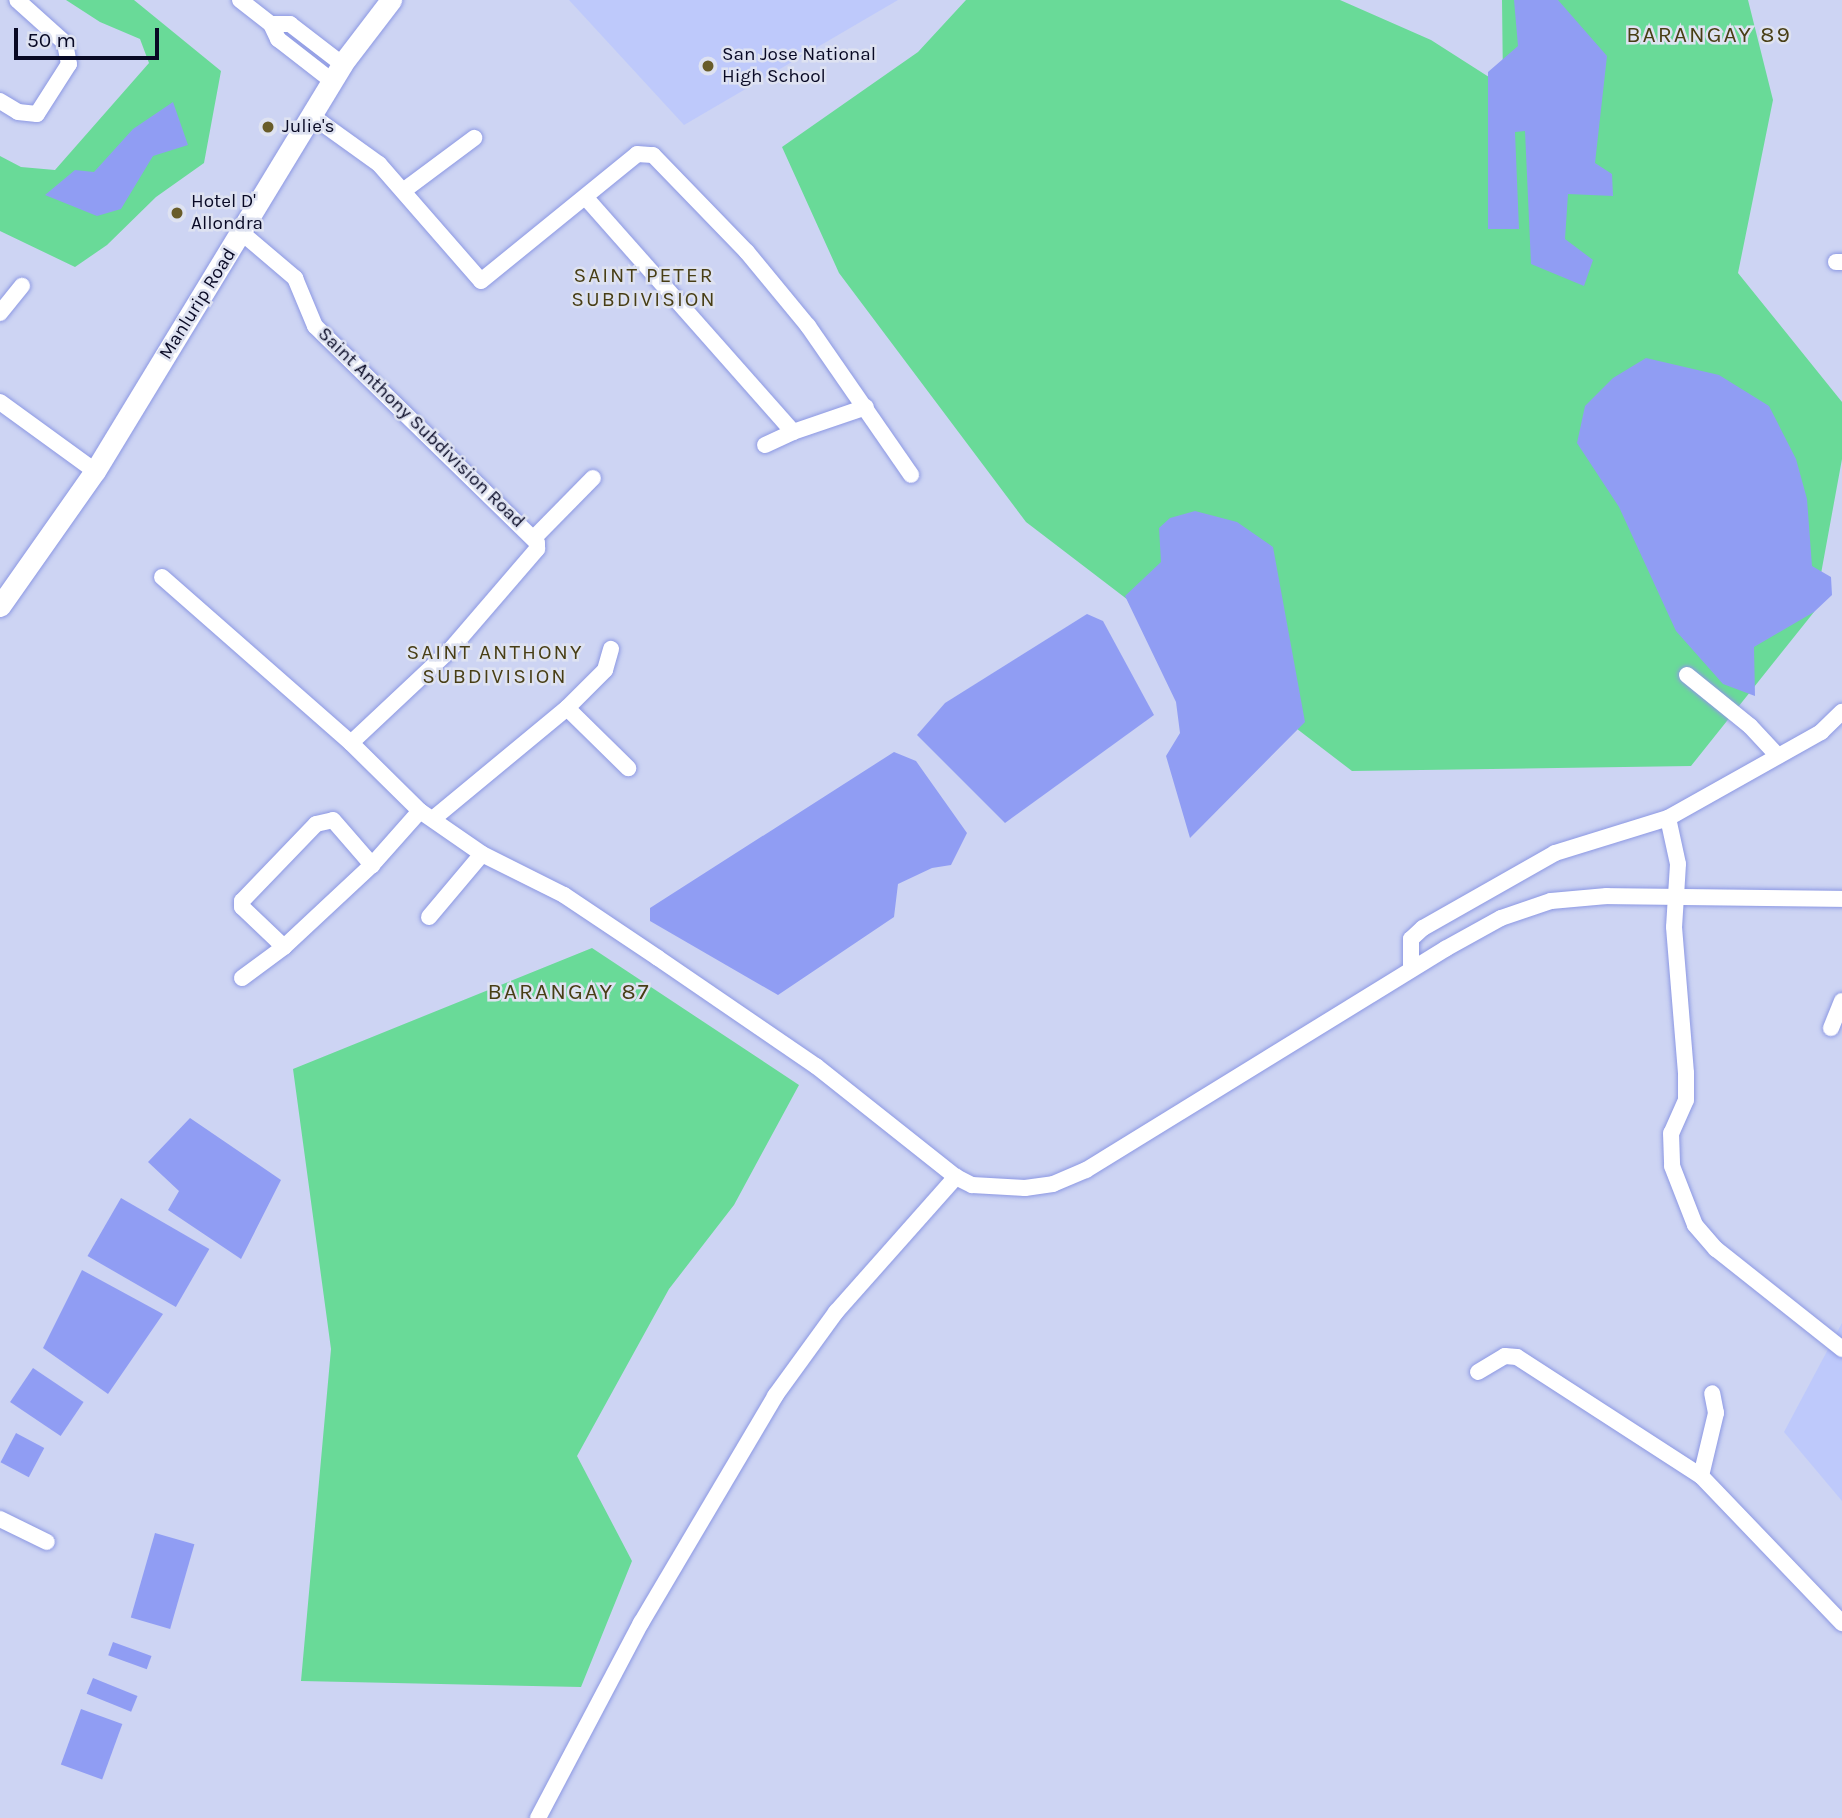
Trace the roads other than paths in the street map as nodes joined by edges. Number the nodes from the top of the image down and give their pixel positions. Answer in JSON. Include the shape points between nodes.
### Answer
{"nodes":[{"id":1,"x":17,"y":0,"type":"edge"},
{"id":2,"x":240,"y":0,"type":"edge"},
{"id":3,"x":391,"y":0,"type":"edge"},
{"id":4,"x":337,"y":72,"type":"junction"},
{"id":5,"x":0,"y":101,"type":"edge"},
{"id":6,"x":312,"y":117,"type":"junction"},
{"id":7,"x":474,"y":138,"type":"dead end"},
{"id":8,"x":403,"y":191,"type":"junction"},
{"id":9,"x":587,"y":199,"type":"junction"},
{"id":10,"x":242,"y":233,"type":"junction"},
{"id":11,"x":22,"y":286,"type":"dead end"},
{"id":12,"x":0,"y":313,"type":"edge"},
{"id":13,"x":0,"y":402,"type":"edge"},
{"id":14,"x":866,"y":407,"type":"junction"},
{"id":15,"x":793,"y":432,"type":"junction"},
{"id":16,"x":765,"y":445,"type":"dead end"},
{"id":17,"x":95,"y":471,"type":"junction"},
{"id":18,"x":911,"y":475,"type":"dead end"},
{"id":19,"x":593,"y":478,"type":"dead end"},
{"id":20,"x":534,"y":538,"type":"junction"},
{"id":21,"x":162,"y":577,"type":"dead end"},
{"id":22,"x":0,"y":606,"type":"edge"},
{"id":23,"x":611,"y":649,"type":"dead end"},
{"id":24,"x":1687,"y":675,"type":"dead end"},
{"id":25,"x":567,"y":708,"type":"junction"},
{"id":26,"x":1842,"y":712,"type":"edge"},
{"id":27,"x":351,"y":743,"type":"junction"},
{"id":28,"x":1778,"y":756,"type":"junction"},
{"id":29,"x":628,"y":768,"type":"dead end"},
{"id":30,"x":427,"y":815,"type":"junction"},
{"id":31,"x":1668,"y":818,"type":"junction"},
{"id":32,"x":482,"y":854,"type":"junction"},
{"id":33,"x":372,"y":865,"type":"junction"},
{"id":34,"x":1678,"y":896,"type":"junction"},
{"id":35,"x":1842,"y":899,"type":"edge"},
{"id":36,"x":429,"y":917,"type":"dead end"},
{"id":37,"x":284,"y":947,"type":"junction"},
{"id":38,"x":1411,"y":969,"type":"junction"},
{"id":39,"x":242,"y":978,"type":"dead end"},
{"id":40,"x":1842,"y":1002,"type":"edge"},
{"id":41,"x":1830,"y":1028,"type":"dead end"},
{"id":42,"x":956,"y":1177,"type":"junction"},
{"id":43,"x":1842,"y":1349,"type":"edge"},
{"id":44,"x":1478,"y":1372,"type":"dead end"},
{"id":45,"x":1712,"y":1393,"type":"dead end"},
{"id":46,"x":1701,"y":1476,"type":"junction"},
{"id":47,"x":0,"y":1519,"type":"edge"},
{"id":48,"x":47,"y":1542,"type":"dead end"},
{"id":49,"x":1842,"y":1623,"type":"edge"},
{"id":50,"x":538,"y":1818,"type":"edge"}],
"edges":[{"from":1,"to":5,"type":"street","via":[[65,43],[69,64],[37,114],[18,112]]},
{"from":2,"to":4,"type":"street","via":[[271,24],[278,39]]},
{"from":3,"to":4,"type":"main road","name":"Manlurip Road"},
{"from":4,"to":6,"type":"main road","name":"Manlurip Road"},
{"from":6,"to":8,"type":"street","via":[[379,164]]},
{"from":6,"to":10,"type":"main road","name":"Manlurip Road"},
{"from":7,"to":8,"type":"street"},
{"from":8,"to":9,"type":"street","via":[[481,281]]},
{"from":9,"to":14,"type":"street","via":[[637,154],[653,155],[747,252]]},
{"from":9,"to":15,"type":"street"},
{"from":10,"to":17,"type":"main road","name":"Manlurip Road"},
{"from":10,"to":20,"type":"street","name":"Saint Anthony Subdivision Road","via":[[295,278],[315,326]]},
{"from":11,"to":12,"type":"street"},
{"from":13,"to":17,"type":"street"},
{"from":14,"to":15,"type":"street"},
{"from":14,"to":18,"type":"street"},
{"from":15,"to":16,"type":"street"},
{"from":17,"to":22,"type":"main road","name":"Manlurip Road"},
{"from":19,"to":20,"type":"street"},
{"from":20,"to":27,"type":"street","name":"Saint Anthony Subdivision Road","via":[[537,549],[451,649]]},
{"from":21,"to":27,"type":"street"},
{"from":23,"to":25,"type":"street","via":[[605,670]]},
{"from":24,"to":28,"type":"street","via":[[1750,726]]},
{"from":25,"to":29,"type":"street"},
{"from":25,"to":30,"type":"street"},
{"from":26,"to":28,"type":"street","via":[[1821,732]]},
{"from":27,"to":30,"type":"street"},
{"from":28,"to":31,"type":"street"},
{"from":30,"to":32,"type":"street"},
{"from":30,"to":33,"type":"street"},
{"from":31,"to":34,"type":"street","via":[[1678,864]]},
{"from":31,"to":38,"type":"street","via":[[1555,853],[1423,928],[1411,939]]},
{"from":32,"to":36,"type":"street"},
{"from":32,"to":42,"type":"street","via":[[564,895],[703,988],[816,1066]]},
{"from":33,"to":37,"type":"street"},
{"from":33,"to":37,"type":"street","via":[[333,820],[316,824],[242,901],[242,907]]},
{"from":34,"to":35,"type":"street"},
{"from":34,"to":38,"type":"street","via":[[1551,901],[1501,918]]},
{"from":34,"to":43,"type":"street","via":[[1674,927],[1686,1100],[1671,1133],[1672,1166],[1695,1225],[1716,1250]]},
{"from":37,"to":39,"type":"street"},
{"from":38,"to":42,"type":"street","via":[[1086,1170],[1053,1184],[1026,1188],[972,1185]]},
{"from":40,"to":41,"type":"street"},
{"from":42,"to":50,"type":"street","via":[[835,1312],[775,1396],[640,1623]]},
{"from":44,"to":46,"type":"street","via":[[1505,1356],[1517,1357]]},
{"from":45,"to":46,"type":"street","via":[[1716,1413]]},
{"from":46,"to":49,"type":"street"},
{"from":47,"to":48,"type":"street"}]}
